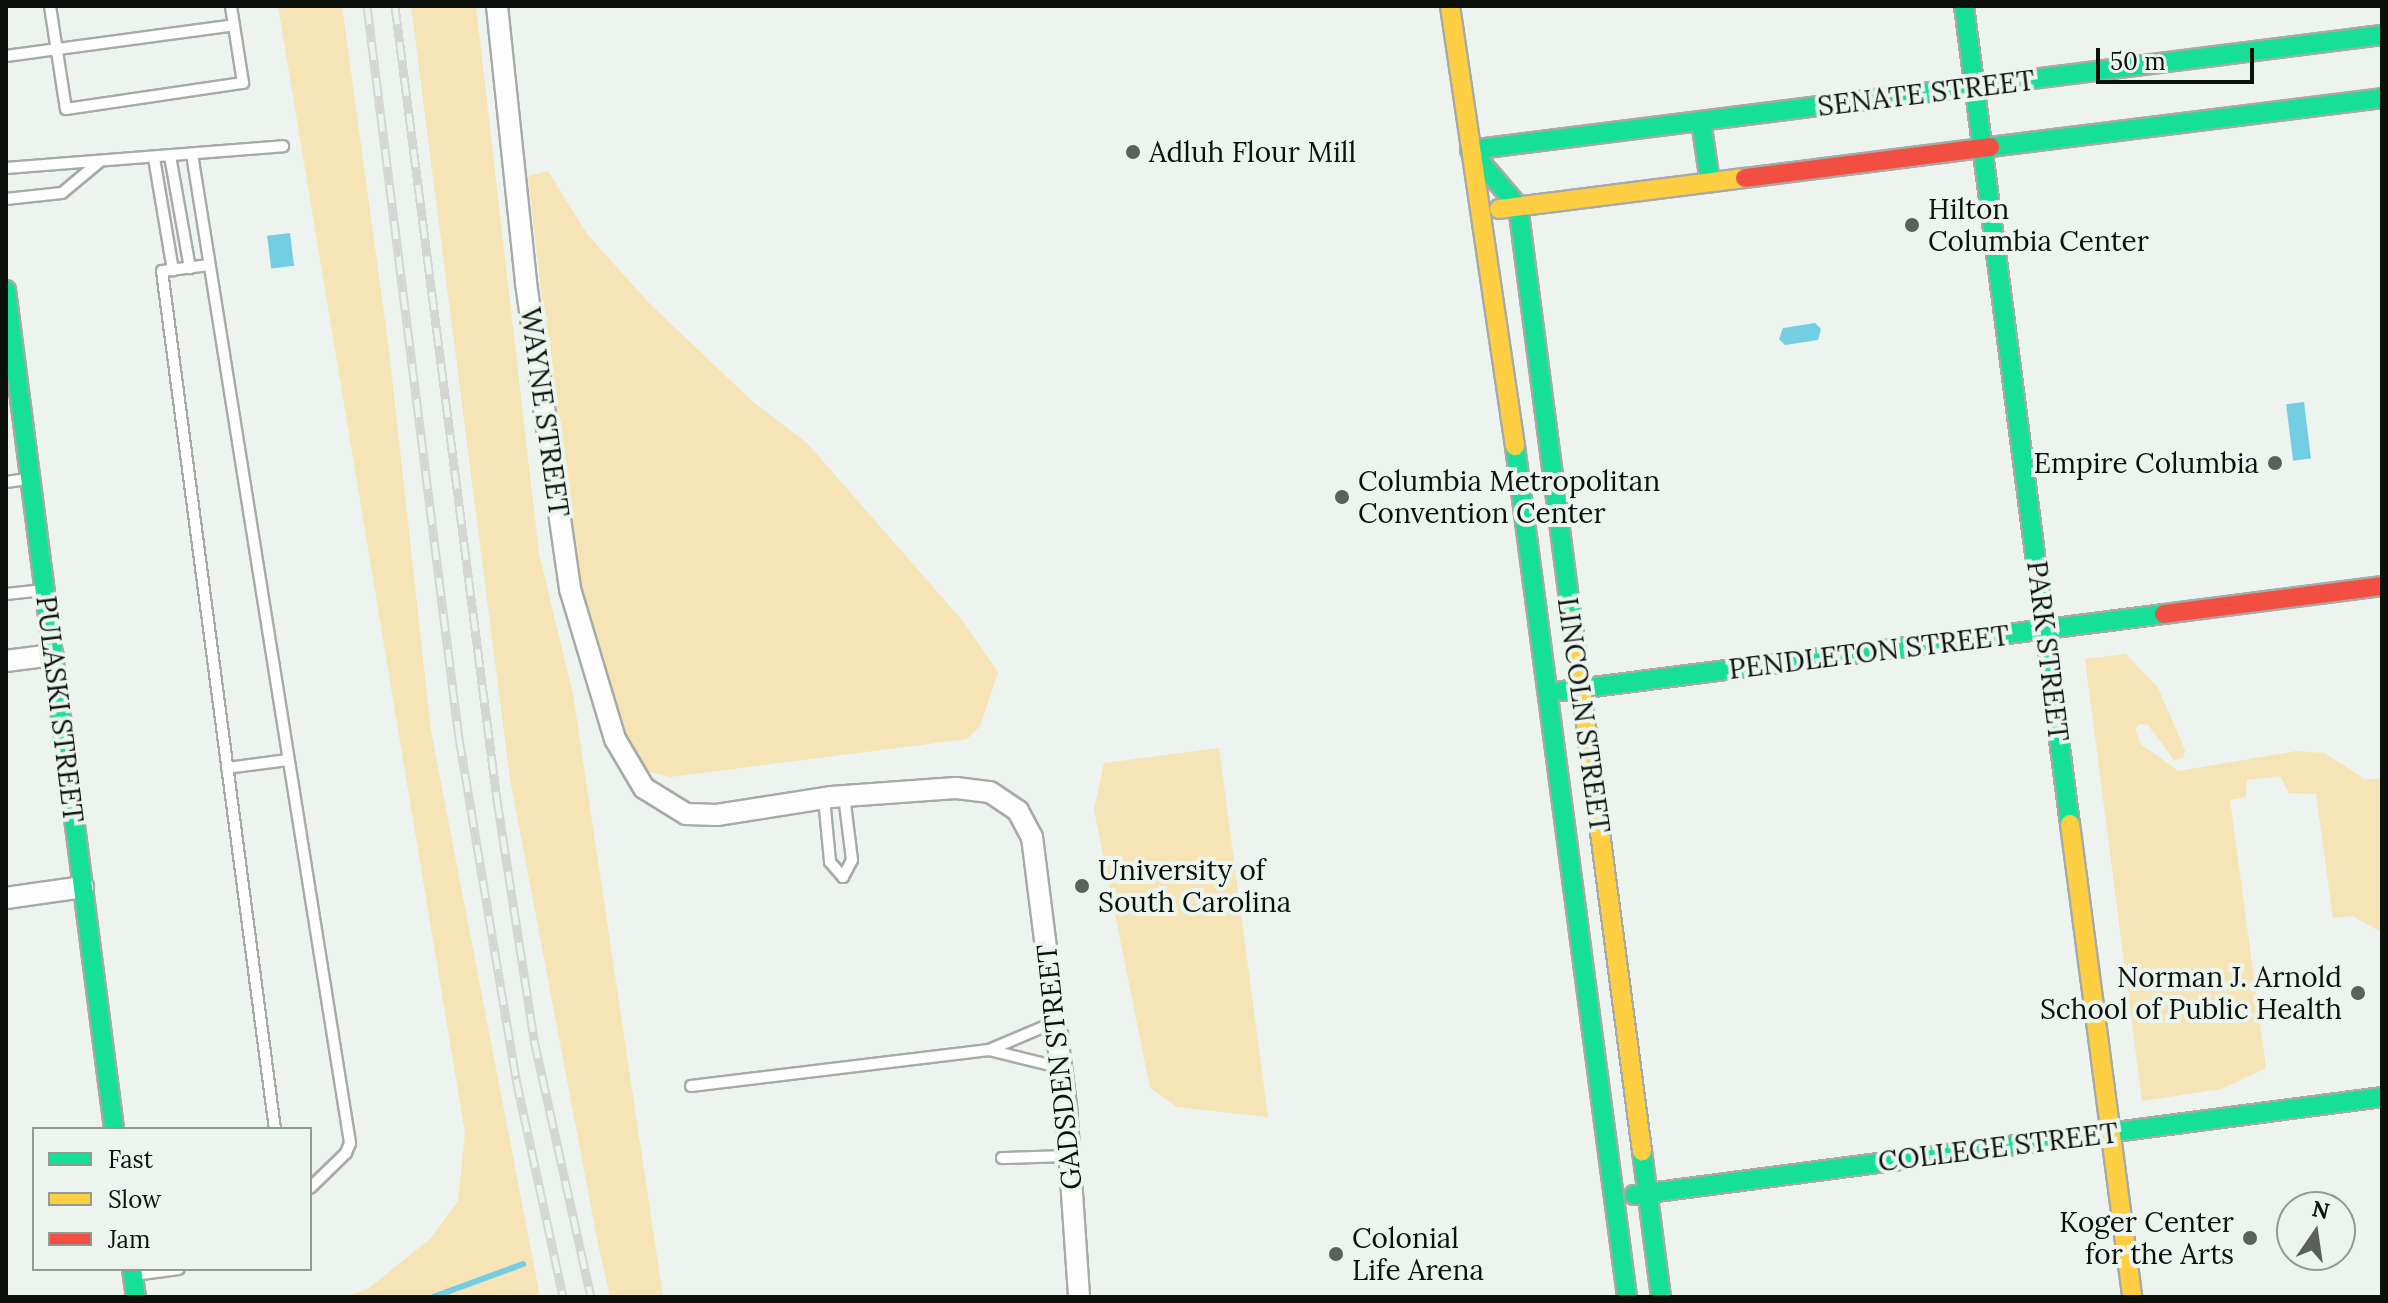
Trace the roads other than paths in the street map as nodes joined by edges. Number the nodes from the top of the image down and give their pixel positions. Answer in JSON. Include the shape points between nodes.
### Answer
{"nodes":[{"id":1,"x":50,"y":6,"type":"edge"},
{"id":2,"x":231,"y":6,"type":"edge"},
{"id":3,"x":497,"y":6,"type":"edge"},
{"id":4,"x":1450,"y":6,"type":"edge"},
{"id":5,"x":1964,"y":6,"type":"edge"},
{"id":6,"x":234,"y":25,"type":"junction"},
{"id":7,"x":2382,"y":35,"type":"edge"},
{"id":8,"x":57,"y":49,"type":"junction"},
{"id":9,"x":6,"y":56,"type":"edge"},
{"id":10,"x":1975,"y":86,"type":"junction"},
{"id":11,"x":2382,"y":98,"type":"edge"},
{"id":12,"x":1701,"y":121,"type":"junction"},
{"id":13,"x":283,"y":146,"type":"dead end"},
{"id":14,"x":1982,"y":148,"type":"junction"},
{"id":15,"x":1470,"y":150,"type":"junction"},
{"id":16,"x":192,"y":154,"type":"junction"},
{"id":17,"x":170,"y":156,"type":"junction"},
{"id":18,"x":154,"y":158,"type":"junction"},
{"id":19,"x":98,"y":163,"type":"junction"},
{"id":20,"x":6,"y":168,"type":"edge"},
{"id":21,"x":1710,"y":182,"type":"junction"},
{"id":22,"x":6,"y":199,"type":"edge"},
{"id":23,"x":1518,"y":206,"type":"junction"},
{"id":24,"x":1482,"y":211,"type":"junction"},
{"id":25,"x":209,"y":265,"type":"junction"},
{"id":26,"x":190,"y":268,"type":"junction"},
{"id":27,"x":173,"y":270,"type":"junction"},
{"id":28,"x":6,"y":290,"type":"edge"},
{"id":29,"x":10,"y":358,"type":"edge"},
{"id":30,"x":30,"y":479,"type":"junction"},
{"id":31,"x":6,"y":482,"type":"edge"},
{"id":32,"x":2382,"y":586,"type":"edge"},
{"id":33,"x":45,"y":589,"type":"junction"},
{"id":34,"x":6,"y":594,"type":"edge"},
{"id":35,"x":2045,"y":629,"type":"junction"},
{"id":36,"x":53,"y":655,"type":"junction"},
{"id":37,"x":6,"y":661,"type":"edge"},
{"id":38,"x":1580,"y":689,"type":"junction"},
{"id":39,"x":1547,"y":693,"type":"junction"},
{"id":40,"x":288,"y":760,"type":"junction"},
{"id":41,"x":227,"y":768,"type":"junction"},
{"id":42,"x":834,"y":797,"type":"junction"},
{"id":43,"x":83,"y":887,"type":"junction"},
{"id":44,"x":6,"y":898,"type":"edge"},
{"id":45,"x":1055,"y":1022,"type":"junction"},
{"id":46,"x":989,"y":1050,"type":"junction"},
{"id":47,"x":1062,"y":1068,"type":"junction"},
{"id":48,"x":691,"y":1086,"type":"dead end"},
{"id":49,"x":2382,"y":1097,"type":"edge"},
{"id":50,"x":114,"y":1127,"type":"edge"},
{"id":51,"x":275,"y":1127,"type":"edge"},
{"id":52,"x":2111,"y":1132,"type":"junction"},
{"id":53,"x":1070,"y":1156,"type":"junction"},
{"id":54,"x":1002,"y":1158,"type":"dead end"},
{"id":55,"x":312,"y":1186,"type":"edge"},
{"id":56,"x":1650,"y":1192,"type":"junction"},
{"id":57,"x":1613,"y":1197,"type":"junction"},
{"id":58,"x":132,"y":1272,"type":"edge"},
{"id":59,"x":136,"y":1297,"type":"edge"},
{"id":60,"x":1079,"y":1297,"type":"edge"},
{"id":61,"x":1627,"y":1297,"type":"edge"},
{"id":62,"x":1661,"y":1297,"type":"edge"},
{"id":63,"x":2132,"y":1297,"type":"edge"}],
"edges":[{"from":1,"to":8,"type":"lane"},
{"from":2,"to":6,"type":"lane"},
{"from":3,"to":42,"type":"street","name":"WAYNE STREET","via":[[526,283],[570,589],[597,692],[632,771],[656,798],[701,816]]},
{"from":4,"to":15,"type":"street","name":"LINCOLN STREET"},
{"from":5,"to":10,"type":"street","name":"PARK STREET"},
{"from":6,"to":8,"type":"lane"},
{"from":6,"to":8,"type":"lane","via":[[243,83],[66,109]]},
{"from":7,"to":10,"type":"street","name":"SENATE STREET"},
{"from":8,"to":9,"type":"lane"},
{"from":10,"to":12,"type":"street","name":"SENATE STREET"},
{"from":10,"to":14,"type":"street","name":"PARK STREET"},
{"from":11,"to":14,"type":"street"},
{"from":12,"to":15,"type":"street","name":"SENATE STREET"},
{"from":12,"to":21,"type":"street"},
{"from":13,"to":16,"type":"lane"},
{"from":14,"to":21,"type":"street"},
{"from":14,"to":35,"type":"street","name":"PARK STREET"},
{"from":15,"to":23,"type":"street"},
{"from":15,"to":24,"type":"street","name":"LINCOLN STREET"},
{"from":16,"to":17,"type":"lane"},
{"from":16,"to":25,"type":"lane"},
{"from":17,"to":18,"type":"lane"},
{"from":17,"to":26,"type":"lane"},
{"from":18,"to":19,"type":"lane"},
{"from":18,"to":27,"type":"lane"},
{"from":19,"to":20,"type":"lane"},
{"from":19,"to":22,"type":"lane","via":[[62,193]]},
{"from":21,"to":23,"type":"street"},
{"from":23,"to":24,"type":"street"},
{"from":23,"to":38,"type":"street","name":"LINCOLN STREET"},
{"from":24,"to":39,"type":"street","name":"LINCOLN STREET"},
{"from":25,"to":26,"type":"lane"},
{"from":25,"to":40,"type":"lane"},
{"from":26,"to":27,"type":"lane"},
{"from":27,"to":41,"type":"lane","via":[[162,271]]},
{"from":28,"to":29,"type":"street","name":"PULASKI STREET"},
{"from":29,"to":30,"type":"street","name":"PULASKI STREET"},
{"from":30,"to":31,"type":"lane"},
{"from":30,"to":33,"type":"street","name":"PULASKI STREET"},
{"from":32,"to":35,"type":"street","name":"PENDLETON STREET"},
{"from":33,"to":34,"type":"lane"},
{"from":33,"to":36,"type":"street","name":"PULASKI STREET"},
{"from":35,"to":38,"type":"street","name":"PENDLETON STREET"},
{"from":35,"to":52,"type":"street","name":"PARK STREET"},
{"from":36,"to":37,"type":"street"},
{"from":36,"to":43,"type":"street","name":"PULASKI STREET"},
{"from":38,"to":39,"type":"street","name":"PENDLETON STREET"},
{"from":38,"to":56,"type":"street","name":"LINCOLN STREET"},
{"from":39,"to":57,"type":"street","name":"LINCOLN STREET"},
{"from":40,"to":41,"type":"lane"},
{"from":40,"to":55,"type":"lane","via":[[350,1143]]},
{"from":41,"to":51,"type":"lane"},
{"from":42,"to":42,"type":"lane","via":[[830,862],[843,877],[852,860]]},
{"from":42,"to":45,"type":"street","name":"GADSDEN STREET","via":[[977,789],[1011,804],[1032,837]]},
{"from":43,"to":44,"type":"street"},
{"from":43,"to":50,"type":"street","name":"PULASKI STREET"},
{"from":45,"to":46,"type":"lane"},
{"from":45,"to":47,"type":"street","name":"GADSDEN STREET"},
{"from":46,"to":47,"type":"lane"},
{"from":46,"to":48,"type":"lane"},
{"from":47,"to":53,"type":"street","name":"GADSDEN STREET"},
{"from":49,"to":52,"type":"street","name":"COLLEGE STREET"},
{"from":52,"to":56,"type":"street","name":"COLLEGE STREET"},
{"from":52,"to":63,"type":"street","name":"PARK STREET"},
{"from":53,"to":54,"type":"lane"},
{"from":53,"to":60,"type":"street","name":"GADSDEN STREET"},
{"from":56,"to":57,"type":"street","name":"COLLEGE STREET"},
{"from":56,"to":62,"type":"street","name":"LINCOLN STREET"},
{"from":57,"to":61,"type":"street","name":"LINCOLN STREET"},
{"from":58,"to":59,"type":"street"}]}
